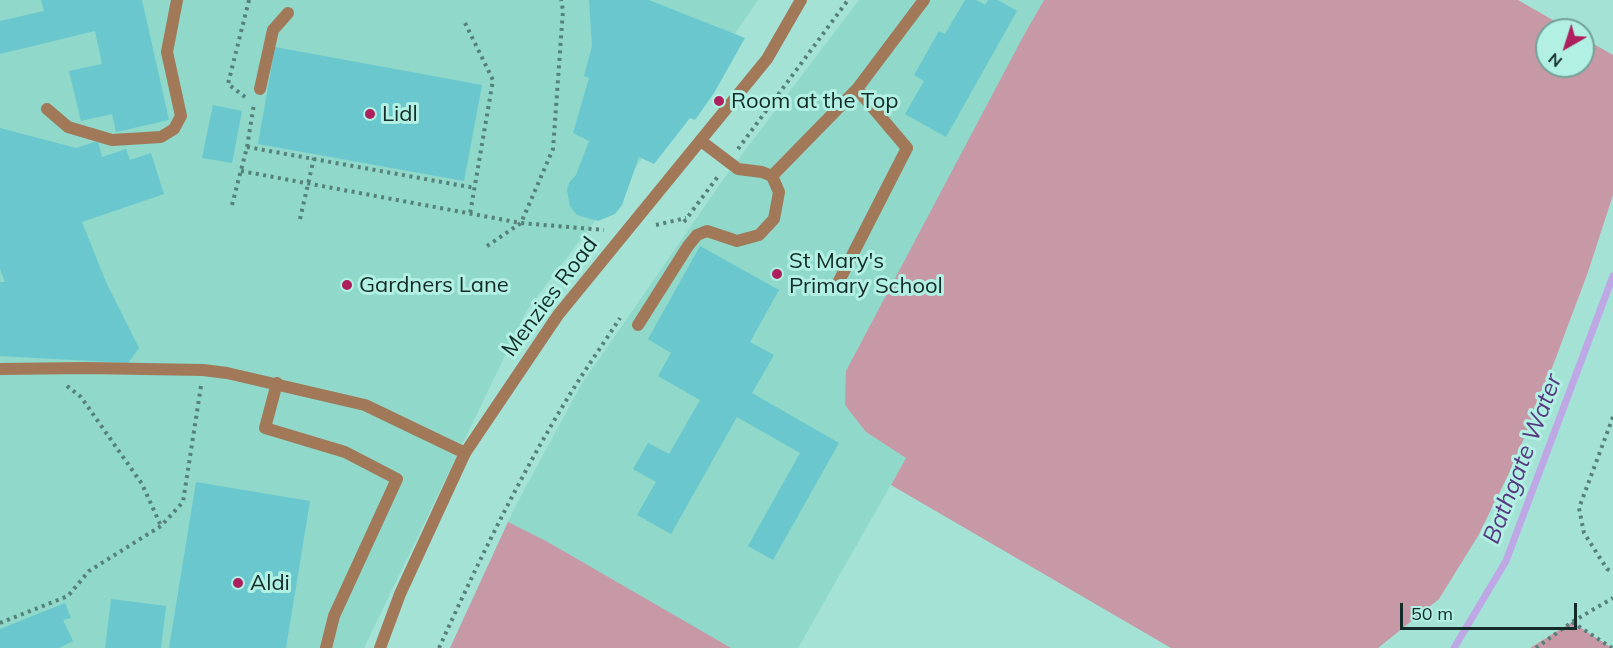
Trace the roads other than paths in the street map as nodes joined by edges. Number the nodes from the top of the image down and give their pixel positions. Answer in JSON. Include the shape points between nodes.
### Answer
{"nodes":[{"id":1,"x":177,"y":0,"type":"edge"},
{"id":2,"x":801,"y":0,"type":"edge"},
{"id":3,"x":924,"y":0,"type":"edge"},
{"id":4,"x":288,"y":13,"type":"dead end"},
{"id":5,"x":260,"y":89,"type":"dead end"},
{"id":6,"x":857,"y":89,"type":"junction"},
{"id":7,"x":46,"y":109,"type":"dead end"},
{"id":8,"x":701,"y":141,"type":"junction"},
{"id":9,"x":772,"y":176,"type":"junction"},
{"id":10,"x":836,"y":287,"type":"dead end"},
{"id":11,"x":638,"y":325,"type":"dead end"},
{"id":12,"x":0,"y":369,"type":"edge"},
{"id":13,"x":277,"y":383,"type":"junction"},
{"id":14,"x":465,"y":453,"type":"junction"},
{"id":15,"x":326,"y":648,"type":"edge"},
{"id":16,"x":380,"y":648,"type":"edge"}],
"edges":[{"from":1,"to":7,"type":"street","via":[[167,52],[181,116],[174,129],[161,137],[112,140],[68,127]]},
{"from":2,"to":8,"type":"street","name":"Menzies Road","via":[[767,59]]},
{"from":3,"to":6,"type":"street"},
{"from":4,"to":5,"type":"street","via":[[273,30]]},
{"from":6,"to":9,"type":"street"},
{"from":6,"to":10,"type":"street","via":[[907,148]]},
{"from":8,"to":9,"type":"street","via":[[738,169]]},
{"from":8,"to":14,"type":"street","name":"Menzies Road","via":[[558,315]]},
{"from":9,"to":11,"type":"street","via":[[779,192],[774,219],[759,235],[737,241],[707,231],[697,235]]},
{"from":12,"to":13,"type":"street","via":[[203,370]]},
{"from":13,"to":14,"type":"street","via":[[365,405]]},
{"from":13,"to":15,"type":"street","via":[[265,428],[345,452],[397,478],[334,616]]},
{"from":14,"to":16,"type":"street","name":"Menzies Road","via":[[400,594]]}]}
